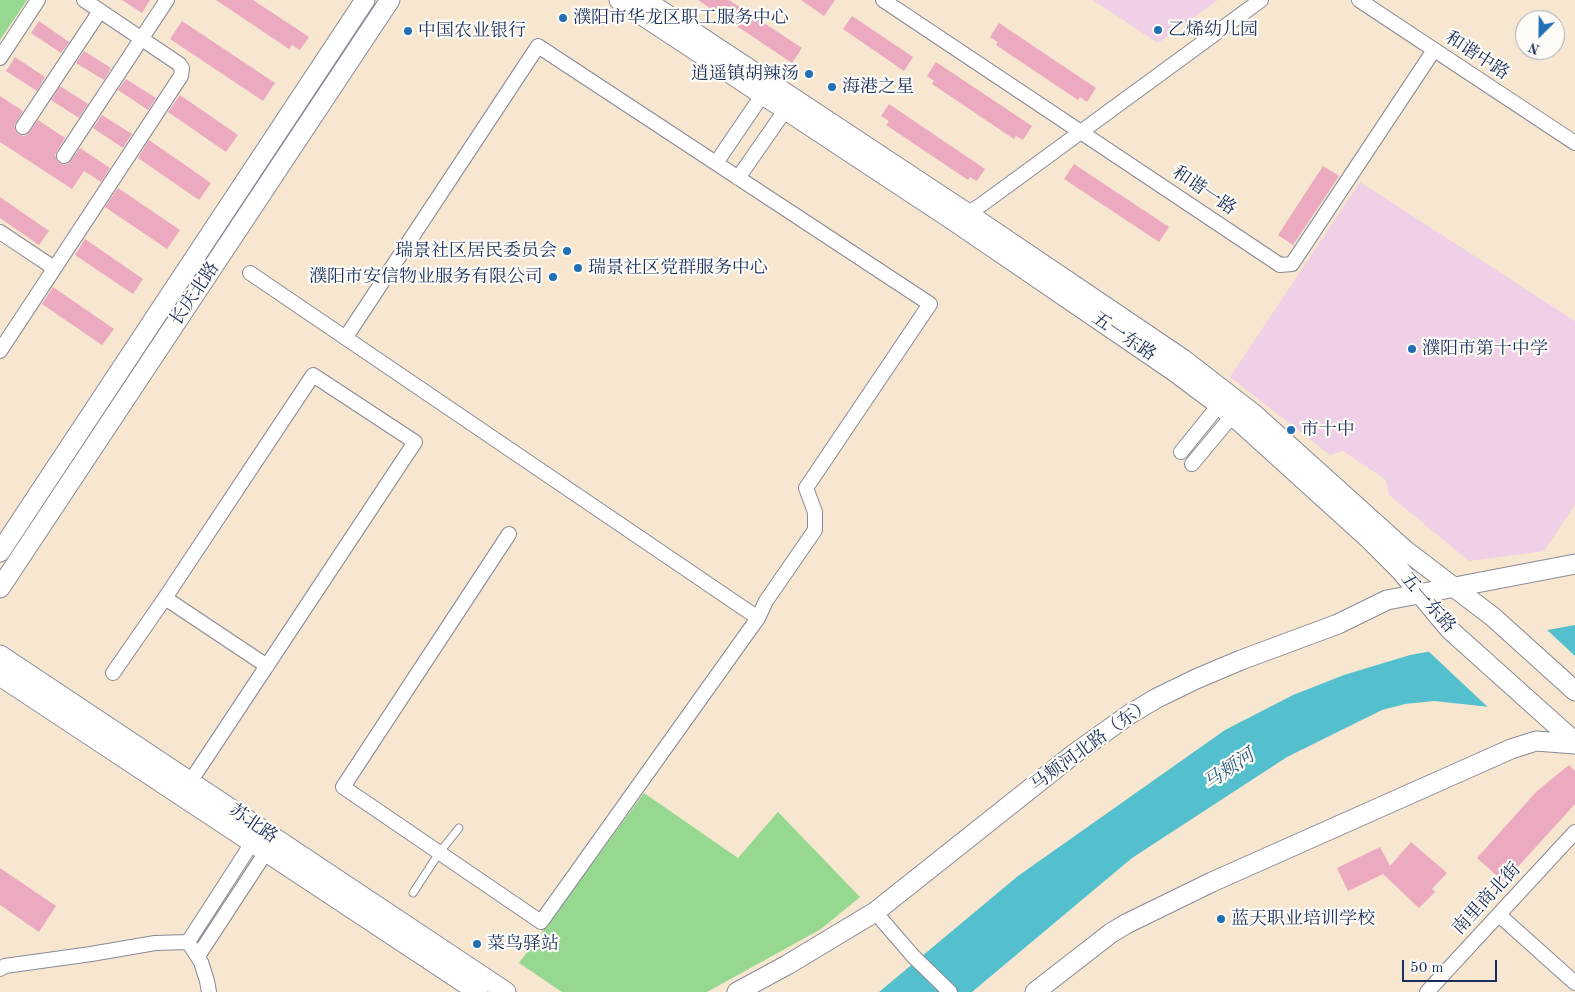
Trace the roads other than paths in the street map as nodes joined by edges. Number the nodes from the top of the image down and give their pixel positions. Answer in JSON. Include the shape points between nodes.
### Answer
{"nodes":[{"id":1,"x":38,"y":0,"type":"edge"},
{"id":2,"x":84,"y":0,"type":"edge"},
{"id":3,"x":167,"y":0,"type":"edge"},
{"id":4,"x":365,"y":0,"type":"edge"},
{"id":5,"x":390,"y":0,"type":"edge"},
{"id":6,"x":619,"y":0,"type":"edge"},
{"id":7,"x":645,"y":0,"type":"edge"},
{"id":8,"x":883,"y":0,"type":"edge"},
{"id":9,"x":1261,"y":0,"type":"edge"},
{"id":10,"x":1359,"y":0,"type":"edge"},
{"id":11,"x":100,"y":11,"type":"junction"},
{"id":12,"x":141,"y":38,"type":"junction"},
{"id":13,"x":1434,"y":50,"type":"junction"},
{"id":14,"x":0,"y":58,"type":"edge"},
{"id":15,"x":763,"y":94,"type":"junction"},
{"id":16,"x":786,"y":109,"type":"junction"},
{"id":17,"x":23,"y":127,"type":"dead end"},
{"id":18,"x":1080,"y":131,"type":"junction"},
{"id":19,"x":1575,"y":143,"type":"edge"},
{"id":20,"x":64,"y":156,"type":"dead end"},
{"id":21,"x":716,"y":163,"type":"junction"},
{"id":22,"x":738,"y":178,"type":"junction"},
{"id":23,"x":961,"y":217,"type":"junction"},
{"id":24,"x":0,"y":232,"type":"edge"},
{"id":25,"x":54,"y":268,"type":"junction"},
{"id":26,"x":250,"y":273,"type":"dead end"},
{"id":27,"x":346,"y":337,"type":"junction"},
{"id":28,"x":0,"y":351,"type":"edge"},
{"id":29,"x":1225,"y":410,"type":"junction"},
{"id":30,"x":1181,"y":452,"type":"dead end"},
{"id":31,"x":1192,"y":464,"type":"dead end"},
{"id":32,"x":509,"y":534,"type":"dead end"},
{"id":33,"x":0,"y":552,"type":"edge"},
{"id":34,"x":1575,"y":564,"type":"edge"},
{"id":35,"x":0,"y":588,"type":"edge"},
{"id":36,"x":1456,"y":588,"type":"junction"},
{"id":37,"x":1419,"y":594,"type":"junction"},
{"id":38,"x":165,"y":598,"type":"junction"},
{"id":39,"x":758,"y":618,"type":"junction"},
{"id":40,"x":0,"y":655,"type":"edge"},
{"id":41,"x":267,"y":666,"type":"junction"},
{"id":42,"x":113,"y":673,"type":"dead end"},
{"id":43,"x":0,"y":676,"type":"edge"},
{"id":44,"x":1575,"y":691,"type":"edge"},
{"id":45,"x":1570,"y":739,"type":"edge"},
{"id":46,"x":190,"y":782,"type":"junction"},
{"id":47,"x":460,"y":828,"type":"dead end"},
{"id":48,"x":1575,"y":832,"type":"edge"},
{"id":49,"x":259,"y":848,"type":"junction"},
{"id":50,"x":439,"y":853,"type":"junction"},
{"id":51,"x":413,"y":893,"type":"dead end"},
{"id":52,"x":874,"y":912,"type":"junction"},
{"id":53,"x":1499,"y":915,"type":"junction"},
{"id":54,"x":188,"y":942,"type":"junction"},
{"id":55,"x":198,"y":956,"type":"junction"},
{"id":56,"x":0,"y":969,"type":"edge"},
{"id":57,"x":1575,"y":983,"type":"edge"},
{"id":58,"x":209,"y":992,"type":"edge"},
{"id":59,"x":478,"y":992,"type":"edge"},
{"id":60,"x":506,"y":992,"type":"edge"},
{"id":61,"x":737,"y":992,"type":"edge"},
{"id":62,"x":950,"y":992,"type":"edge"},
{"id":63,"x":1035,"y":992,"type":"edge"},
{"id":64,"x":1427,"y":992,"type":"edge"}],
"edges":[{"from":1,"to":14,"type":"street"},
{"from":2,"to":11,"type":"street"},
{"from":3,"to":12,"type":"street"},
{"from":4,"to":33,"type":"street","name":"长庆北路"},
{"from":5,"to":35,"type":"street","name":"长庆北路"},
{"from":6,"to":15,"type":"street","name":"五一东路"},
{"from":7,"to":23,"type":"street","name":"五一东路"},
{"from":8,"to":18,"type":"street","name":"和谐一路"},
{"from":9,"to":18,"type":"street"},
{"from":10,"to":13,"type":"street","name":"和谐中路"},
{"from":11,"to":12,"type":"street"},
{"from":11,"to":17,"type":"street"},
{"from":12,"to":20,"type":"street"},
{"from":12,"to":25,"type":"street","via":[[179,64],[182,76]]},
{"from":13,"to":18,"type":"street","name":"和谐一路","via":[[1292,264],[1280,264]]},
{"from":13,"to":19,"type":"street","name":"和谐中路"},
{"from":15,"to":16,"type":"street","name":"五一东路"},
{"from":15,"to":21,"type":"street"},
{"from":16,"to":22,"type":"street"},
{"from":16,"to":23,"type":"street","name":"五一东路"},
{"from":18,"to":23,"type":"street"},
{"from":21,"to":22,"type":"street"},
{"from":21,"to":27,"type":"street","via":[[538,46]]},
{"from":22,"to":39,"type":"street","via":[[930,304],[806,488],[815,512],[815,530],[766,601]]},
{"from":23,"to":29,"type":"street","name":"五一东路"},
{"from":23,"to":36,"type":"street","name":"五一东路","via":[[1183,359],[1254,414],[1405,550]]},
{"from":24,"to":25,"type":"street"},
{"from":25,"to":28,"type":"street"},
{"from":26,"to":27,"type":"street"},
{"from":27,"to":39,"type":"street"},
{"from":29,"to":30,"type":"street"},
{"from":29,"to":31,"type":"street"},
{"from":29,"to":37,"type":"street","name":"五一东路","via":[[1370,540]]},
{"from":32,"to":50,"type":"street","via":[[343,786]]},
{"from":34,"to":36,"type":"street","name":"马颊河北路（东）"},
{"from":36,"to":37,"type":"street","name":"马颊河北路（东）"},
{"from":36,"to":44,"type":"street","name":"五一东路"},
{"from":37,"to":45,"type":"street","name":"五一东路","via":[[1450,630]]},
{"from":37,"to":52,"type":"street","name":"马颊河北路（东）","via":[[1387,600],[1338,624],[1241,660],[1196,679],[1130,714],[1074,754]]},
{"from":38,"to":41,"type":"street"},
{"from":38,"to":41,"type":"street","via":[[313,375],[415,442]]},
{"from":38,"to":42,"type":"street"},
{"from":39,"to":50,"type":"street","via":[[541,922]]},
{"from":40,"to":46,"type":"street","name":"苏北路"},
{"from":41,"to":46,"type":"street"},
{"from":43,"to":49,"type":"street","name":"苏北路"},
{"from":45,"to":63,"type":"street","via":[[1536,741],[1512,749],[1212,882],[1111,933]]},
{"from":46,"to":60,"type":"street","name":"苏北路"},
{"from":47,"to":50,"type":"lane"},
{"from":48,"to":53,"type":"street","name":"南里商北街"},
{"from":49,"to":54,"type":"street"},
{"from":49,"to":55,"type":"street"},
{"from":49,"to":59,"type":"street","name":"苏北路"},
{"from":50,"to":51,"type":"lane"},
{"from":52,"to":61,"type":"street","name":"马颊河北路（东）","via":[[787,966]]},
{"from":52,"to":62,"type":"street"},
{"from":53,"to":57,"type":"street"},
{"from":53,"to":64,"type":"street","name":"南里商北街"},
{"from":54,"to":55,"type":"street"},
{"from":54,"to":56,"type":"street","via":[[155,943]]},
{"from":55,"to":58,"type":"street"}]}
